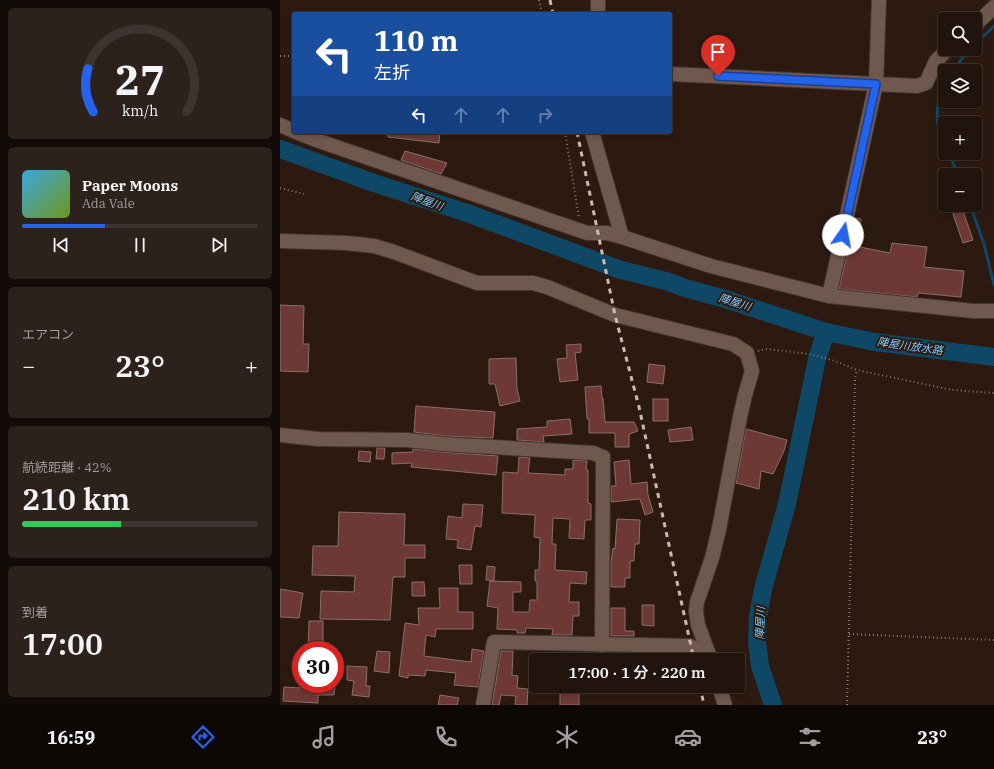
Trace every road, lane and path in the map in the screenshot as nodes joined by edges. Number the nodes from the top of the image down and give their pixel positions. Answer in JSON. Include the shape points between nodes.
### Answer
{"nodes":[{"id":1,"x":539,"y":0,"type":"edge"},
{"id":2,"x":598,"y":0,"type":"edge"},
{"id":3,"x":879,"y":0,"type":"edge"},
{"id":4,"x":994,"y":7,"type":"edge"},
{"id":5,"x":542,"y":12,"type":"edge"},
{"id":6,"x":598,"y":12,"type":"edge"},
{"id":7,"x":982,"y":18,"type":"edge"},
{"id":8,"x":280,"y":56,"type":"edge"},
{"id":9,"x":292,"y":56,"type":"edge"},
{"id":10,"x":941,"y":56,"type":"edge"},
{"id":11,"x":672,"y":74,"type":"edge"},
{"id":12,"x":876,"y":84,"type":"junction"},
{"id":13,"x":280,"y":125,"type":"edge"},
{"id":14,"x":292,"y":131,"type":"edge"},
{"id":15,"x":300,"y":134,"type":"edge"},
{"id":16,"x":564,"y":134,"type":"edge"},
{"id":17,"x":593,"y":134,"type":"edge"},
{"id":18,"x":280,"y":188,"type":"edge"},
{"id":19,"x":304,"y":194,"type":"dead end"},
{"id":20,"x":581,"y":231,"type":"junction"},
{"id":21,"x":622,"y":237,"type":"junction"},
{"id":22,"x":280,"y":241,"type":"edge"},
{"id":23,"x":830,"y":296,"type":"junction"},
{"id":24,"x":994,"y":311,"type":"edge"},
{"id":25,"x":747,"y":353,"type":"junction"},
{"id":26,"x":856,"y":370,"type":"junction"},
{"id":27,"x":994,"y":393,"type":"edge"},
{"id":28,"x":280,"y":435,"type":"edge"},
{"id":29,"x":849,"y":634,"type":"junction"},
{"id":30,"x":994,"y":640,"type":"edge"},
{"id":31,"x":602,"y":645,"type":"junction"},
{"id":32,"x":700,"y":653,"type":"edge"},
{"id":33,"x":708,"y":653,"type":"edge"},
{"id":34,"x":721,"y":693,"type":"edge"},
{"id":35,"x":483,"y":705,"type":"edge"},
{"id":36,"x":725,"y":705,"type":"edge"},
{"id":37,"x":847,"y":705,"type":"edge"}],
"edges":[{"from":1,"to":5,"type":"path"},
{"from":2,"to":6,"type":"street"},
{"from":3,"to":12,"type":"street"},
{"from":4,"to":7,"type":"street"},
{"from":8,"to":9,"type":"path"},
{"from":10,"to":12,"type":"street","via":[[926,83],[918,86]]},
{"from":11,"to":12,"type":"street"},
{"from":12,"to":23,"type":"street"},
{"from":13,"to":14,"type":"street"},
{"from":15,"to":20,"type":"street"},
{"from":16,"to":20,"type":"path"},
{"from":17,"to":21,"type":"street"},
{"from":18,"to":19,"type":"path"},
{"from":20,"to":21,"type":"street"},
{"from":21,"to":23,"type":"street","via":[[711,266]]},
{"from":22,"to":25,"type":"street","via":[[374,246],[477,283],[533,283],[615,315],[733,344]]},
{"from":23,"to":24,"type":"street"},
{"from":25,"to":26,"type":"path","via":[[767,349],[809,354]]},
{"from":25,"to":33,"type":"street","via":[[752,372],[740,417],[719,529],[697,602],[698,625]]},
{"from":26,"to":27,"type":"path","via":[[952,390]]},
{"from":26,"to":29,"type":"path"},
{"from":28,"to":31,"type":"street","via":[[318,439],[407,440],[593,453],[603,457]]},
{"from":29,"to":30,"type":"path"},
{"from":29,"to":37,"type":"path"},
{"from":31,"to":32,"type":"street","via":[[690,646]]},
{"from":31,"to":35,"type":"street","via":[[494,642]]},
{"from":34,"to":36,"type":"street"}]}
